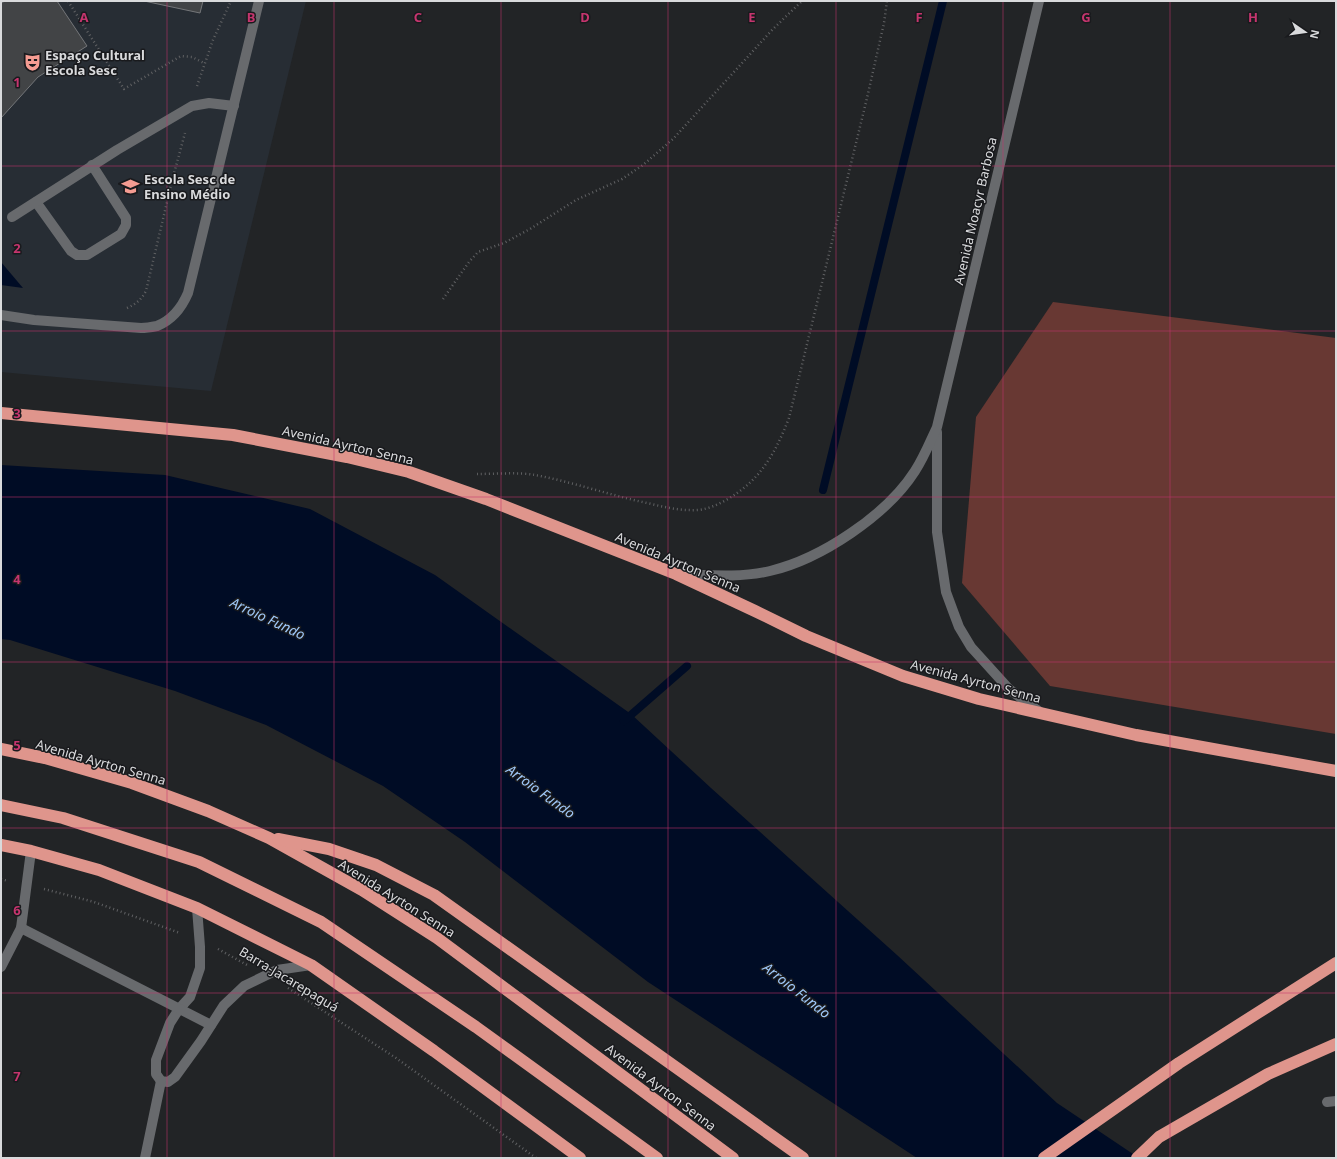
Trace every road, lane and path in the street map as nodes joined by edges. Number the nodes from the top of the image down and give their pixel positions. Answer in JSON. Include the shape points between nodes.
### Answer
{"nodes":[{"id":1,"x":68,"y":1,"type":"edge"},
{"id":2,"x":232,"y":1,"type":"edge"},
{"id":3,"x":259,"y":1,"type":"edge"},
{"id":4,"x":802,"y":1,"type":"edge"},
{"id":5,"x":887,"y":1,"type":"edge"},
{"id":6,"x":1039,"y":1,"type":"edge"},
{"id":7,"x":204,"y":62,"type":"junction"},
{"id":8,"x":192,"y":106,"type":"junction"},
{"id":9,"x":234,"y":106,"type":"junction"},
{"id":10,"x":92,"y":165,"type":"junction"},
{"id":11,"x":36,"y":202,"type":"junction"},
{"id":12,"x":12,"y":217,"type":"dead end"},
{"id":13,"x":443,"y":299,"type":"dead end"},
{"id":14,"x":123,"y":308,"type":"dead end"},
{"id":15,"x":1,"y":315,"type":"edge"},
{"id":16,"x":1,"y":413,"type":"edge"},
{"id":17,"x":937,"y":427,"type":"junction"},
{"id":18,"x":471,"y":474,"type":"dead end"},
{"id":19,"x":676,"y":574,"type":"junction"},
{"id":20,"x":1043,"y":714,"type":"junction"},
{"id":21,"x":1,"y":749,"type":"edge"},
{"id":22,"x":1336,"y":771,"type":"edge"},
{"id":23,"x":1,"y":805,"type":"edge"},
{"id":24,"x":269,"y":838,"type":"junction"},
{"id":25,"x":1,"y":845,"type":"edge"},
{"id":26,"x":31,"y":851,"type":"junction"},
{"id":27,"x":1,"y":879,"type":"edge"},
{"id":28,"x":27,"y":884,"type":"junction"},
{"id":29,"x":197,"y":908,"type":"junction"},
{"id":30,"x":21,"y":928,"type":"junction"},
{"id":31,"x":199,"y":940,"type":"junction"},
{"id":32,"x":1336,"y":963,"type":"edge"},
{"id":33,"x":310,"y":965,"type":"junction"},
{"id":34,"x":1,"y":967,"type":"edge"},
{"id":35,"x":268,"y":975,"type":"junction"},
{"id":36,"x":179,"y":1009,"type":"junction"},
{"id":37,"x":211,"y":1025,"type":"junction"},
{"id":38,"x":1336,"y":1044,"type":"edge"},
{"id":39,"x":161,"y":1082,"type":"junction"},
{"id":40,"x":146,"y":1158,"type":"edge"},
{"id":41,"x":536,"y":1158,"type":"edge"},
{"id":42,"x":580,"y":1158,"type":"edge"},
{"id":43,"x":657,"y":1158,"type":"edge"},
{"id":44,"x":733,"y":1158,"type":"edge"},
{"id":45,"x":803,"y":1158,"type":"edge"},
{"id":46,"x":1044,"y":1158,"type":"edge"},
{"id":47,"x":1137,"y":1158,"type":"edge"}],
"edges":[{"from":1,"to":7,"type":"path","via":[[124,89],[181,56]]},
{"from":2,"to":7,"type":"path"},
{"from":3,"to":9,"type":"street"},
{"from":4,"to":13,"type":"path","via":[[673,139],[643,165],[622,179],[576,200],[504,243],[478,252]]},
{"from":5,"to":18,"type":"path","via":[[867,98],[788,418],[780,442],[769,462],[754,480],[736,495],[716,506],[699,510],[676,509],[640,502],[534,475]]},
{"from":6,"to":17,"type":"street","name":"Avenida Moacyr Barbosa"},
{"from":7,"to":8,"type":"path"},
{"from":8,"to":9,"type":"street","via":[[209,103]]},
{"from":8,"to":10,"type":"street"},
{"from":8,"to":14,"type":"path","via":[[146,291],[136,303]]},
{"from":9,"to":15,"type":"street","via":[[188,293],[174,315],[157,326],[141,328]]},
{"from":10,"to":11,"type":"street"},
{"from":10,"to":11,"type":"street","via":[[126,218],[126,225],[121,234],[87,255],[77,255],[70,251]]},
{"from":11,"to":12,"type":"street"},
{"from":16,"to":19,"type":"highway","name":"Avenida Ayrton Senna","via":[[233,436],[347,457],[409,472],[486,499]]},
{"from":17,"to":19,"type":"street","name":"Avenida Moacyr Barbosa","via":[[916,470],[900,490],[872,518],[836,542],[803,559],[769,571],[738,575]]},
{"from":17,"to":20,"type":"street","name":"Avenida Moacyr Barbosa","via":[[937,532],[948,598],[959,627],[971,647],[1010,689]]},
{"from":19,"to":20,"type":"highway","name":"Avenida Ayrton Senna","via":[[806,636],[903,676],[979,699]]},
{"from":20,"to":22,"type":"highway","name":"Avenida Ayrton Senna","via":[[1136,736]]},
{"from":21,"to":24,"type":"highway","name":"Avenida Ayrton Senna","via":[[45,758],[132,783],[208,811]]},
{"from":23,"to":43,"type":"highway","via":[[64,818],[199,862],[321,922],[476,1027]]},
{"from":24,"to":44,"type":"highway","name":"Avenida Ayrton Senna","via":[[362,890],[437,938]]},
{"from":24,"to":45,"type":"highway","via":[[329,849],[363,860],[434,895]]},
{"from":25,"to":26,"type":"highway"},
{"from":26,"to":28,"type":"street"},
{"from":26,"to":29,"type":"highway","via":[[99,870]]},
{"from":27,"to":28,"type":"path","name":"Barra-Jacarepaguá"},
{"from":28,"to":30,"type":"street"},
{"from":28,"to":31,"type":"path","name":"Barra-Jacarepaguá","via":[[94,902]]},
{"from":29,"to":31,"type":"street"},
{"from":29,"to":33,"type":"highway"},
{"from":30,"to":34,"type":"street"},
{"from":30,"to":36,"type":"street"},
{"from":31,"to":35,"type":"path","name":"Barra-Jacarepaguá"},
{"from":31,"to":36,"type":"street","via":[[200,968],[196,984],[190,997]]},
{"from":32,"to":46,"type":"highway","via":[[1179,1063]]},
{"from":33,"to":35,"type":"street","via":[[277,970]]},
{"from":33,"to":42,"type":"highway","via":[[434,1051]]},
{"from":35,"to":37,"type":"street","via":[[244,986],[224,1005]]},
{"from":35,"to":41,"type":"path","name":"Barra-Jacarepaguá","via":[[396,1058]]},
{"from":36,"to":37,"type":"street"},
{"from":36,"to":39,"type":"street","via":[[170,1023],[156,1060],[156,1074]]},
{"from":37,"to":39,"type":"street","via":[[175,1077],[168,1082]]},
{"from":38,"to":47,"type":"highway","via":[[1268,1074],[1159,1137]]},
{"from":39,"to":40,"type":"street"}]}
